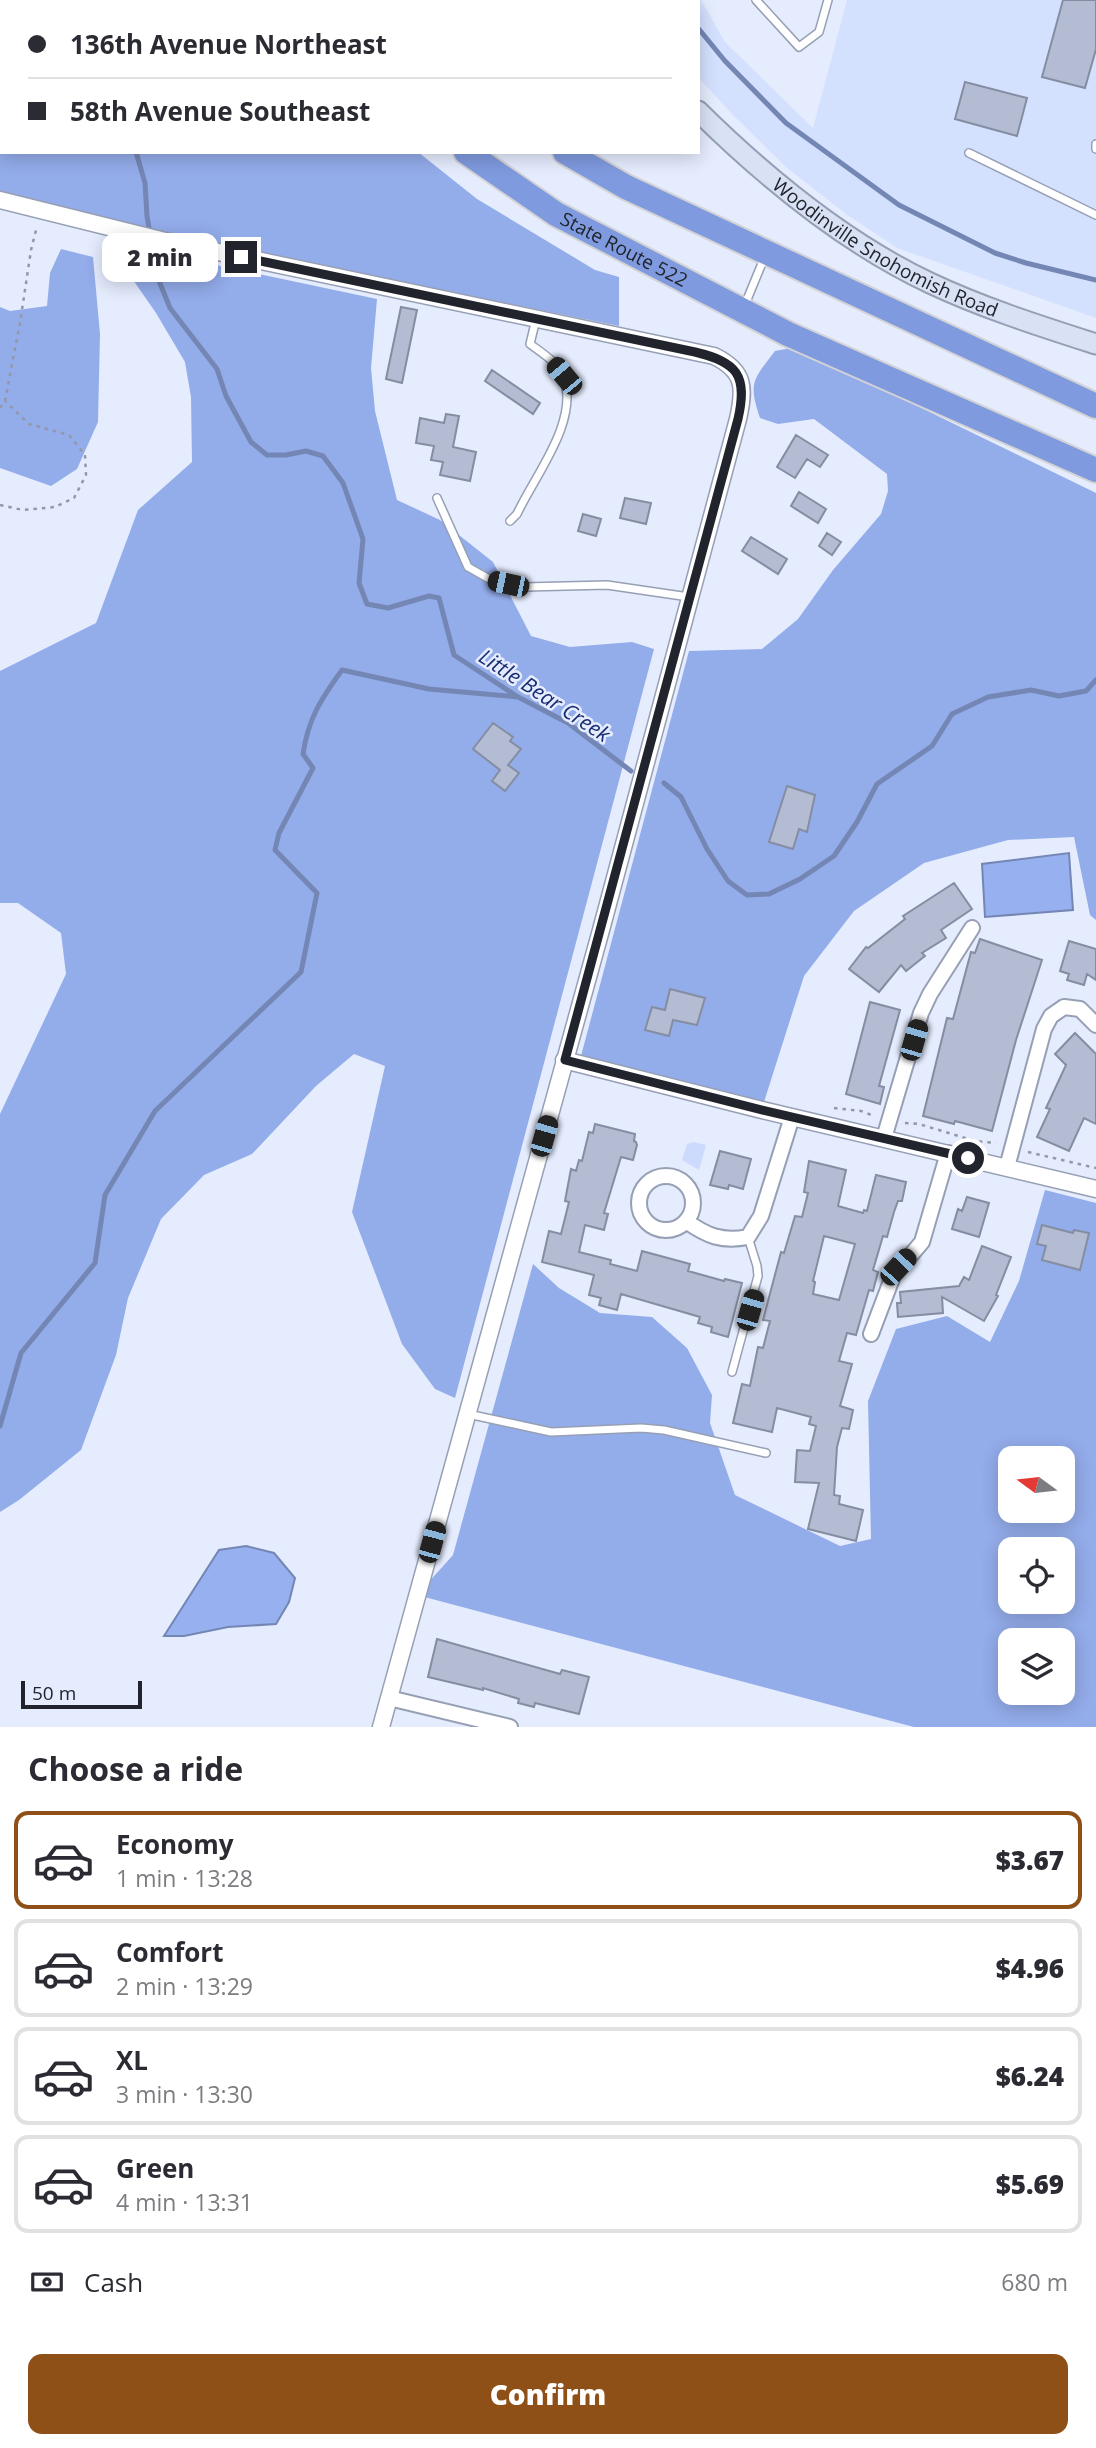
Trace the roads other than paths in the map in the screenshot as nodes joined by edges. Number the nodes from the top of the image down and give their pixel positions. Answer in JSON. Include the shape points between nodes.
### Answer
{"nodes":[{"id":1,"x":756,"y":0,"type":"edge"},
{"id":2,"x":828,"y":0,"type":"edge"},
{"id":3,"x":700,"y":113,"type":"edge"},
{"id":4,"x":969,"y":153,"type":"dead end"},
{"id":5,"x":469,"y":154,"type":"edge"},
{"id":6,"x":568,"y":154,"type":"edge"},
{"id":7,"x":0,"y":200,"type":"edge"},
{"id":8,"x":1096,"y":215,"type":"edge"},
{"id":9,"x":766,"y":253,"type":"junction"},
{"id":10,"x":742,"y":311,"type":"junction"},
{"id":11,"x":536,"y":318,"type":"junction"},
{"id":12,"x":1096,"y":344,"type":"edge"},
{"id":13,"x":1096,"y":406,"type":"edge"},
{"id":14,"x":1096,"y":470,"type":"edge"},
{"id":15,"x":437,"y":498,"type":"dead end"},
{"id":16,"x":510,"y":521,"type":"dead end"},
{"id":17,"x":689,"y":597,"type":"junction"},
{"id":18,"x":972,"y":928,"type":"dead end"},
{"id":19,"x":1096,"y":1025,"type":"edge"},
{"id":20,"x":565,"y":1060,"type":"junction"},
{"id":21,"x":792,"y":1117,"type":"junction"},
{"id":22,"x":884,"y":1138,"type":"junction"},
{"id":23,"x":948,"y":1153,"type":"junction"},
{"id":24,"x":1007,"y":1167,"type":"junction"},
{"id":25,"x":1096,"y":1189,"type":"edge"},
{"id":26,"x":687,"y":1221,"type":"dead end"},
{"id":27,"x":748,"y":1237,"type":"junction"},
{"id":28,"x":871,"y":1334,"type":"dead end"},
{"id":29,"x":732,"y":1372,"type":"dead end"},
{"id":30,"x":468,"y":1414,"type":"junction"},
{"id":31,"x":766,"y":1453,"type":"dead end"},
{"id":32,"x":389,"y":1698,"type":"junction"},
{"id":33,"x":381,"y":1727,"type":"edge"},
{"id":34,"x":510,"y":1727,"type":"edge"}],
"edges":[{"from":1,"to":2,"type":"lane","via":[[799,47],[819,32]]},
{"from":3,"to":12,"type":"main road","name":"Woodinville Snohomish Road","via":[[742,155],[848,236],[929,282],[1018,319]]},
{"from":4,"to":8,"type":"lane"},
{"from":5,"to":10,"type":"highway","name":"State Route 522","via":[[556,214]]},
{"from":6,"to":9,"type":"highway","via":[[626,187]]},
{"from":7,"to":11,"type":"street","via":[[161,240]]},
{"from":9,"to":10,"type":"lane"},
{"from":9,"to":13,"type":"highway"},
{"from":10,"to":14,"type":"highway","name":"State Route 522"},
{"from":11,"to":16,"type":"lane","via":[[530,344],[564,376],[568,401],[559,434]]},
{"from":11,"to":17,"type":"street","via":[[714,356],[736,370],[742,402]]},
{"from":15,"to":17,"type":"lane","via":[[468,567],[491,580],[525,587],[607,585]]},
{"from":17,"to":20,"type":"street"},
{"from":18,"to":22,"type":"street","via":[[921,1013]]},
{"from":19,"to":24,"type":"street","via":[[1080,1009],[1064,1007],[1051,1016]]},
{"from":20,"to":21,"type":"street"},
{"from":20,"to":30,"type":"street"},
{"from":21,"to":22,"type":"street"},
{"from":21,"to":27,"type":"street","via":[[761,1216]]},
{"from":22,"to":23,"type":"street"},
{"from":23,"to":24,"type":"street"},
{"from":23,"to":28,"type":"street","via":[[922,1242],[893,1276]]},
{"from":24,"to":25,"type":"street"},
{"from":26,"to":27,"type":"street","via":[[720,1239]]},
{"from":27,"to":29,"type":"lane","via":[[758,1276]]},
{"from":30,"to":31,"type":"lane","via":[[551,1432],[664,1430]]},
{"from":30,"to":32,"type":"street"},
{"from":32,"to":33,"type":"street"},
{"from":32,"to":34,"type":"street"}]}
